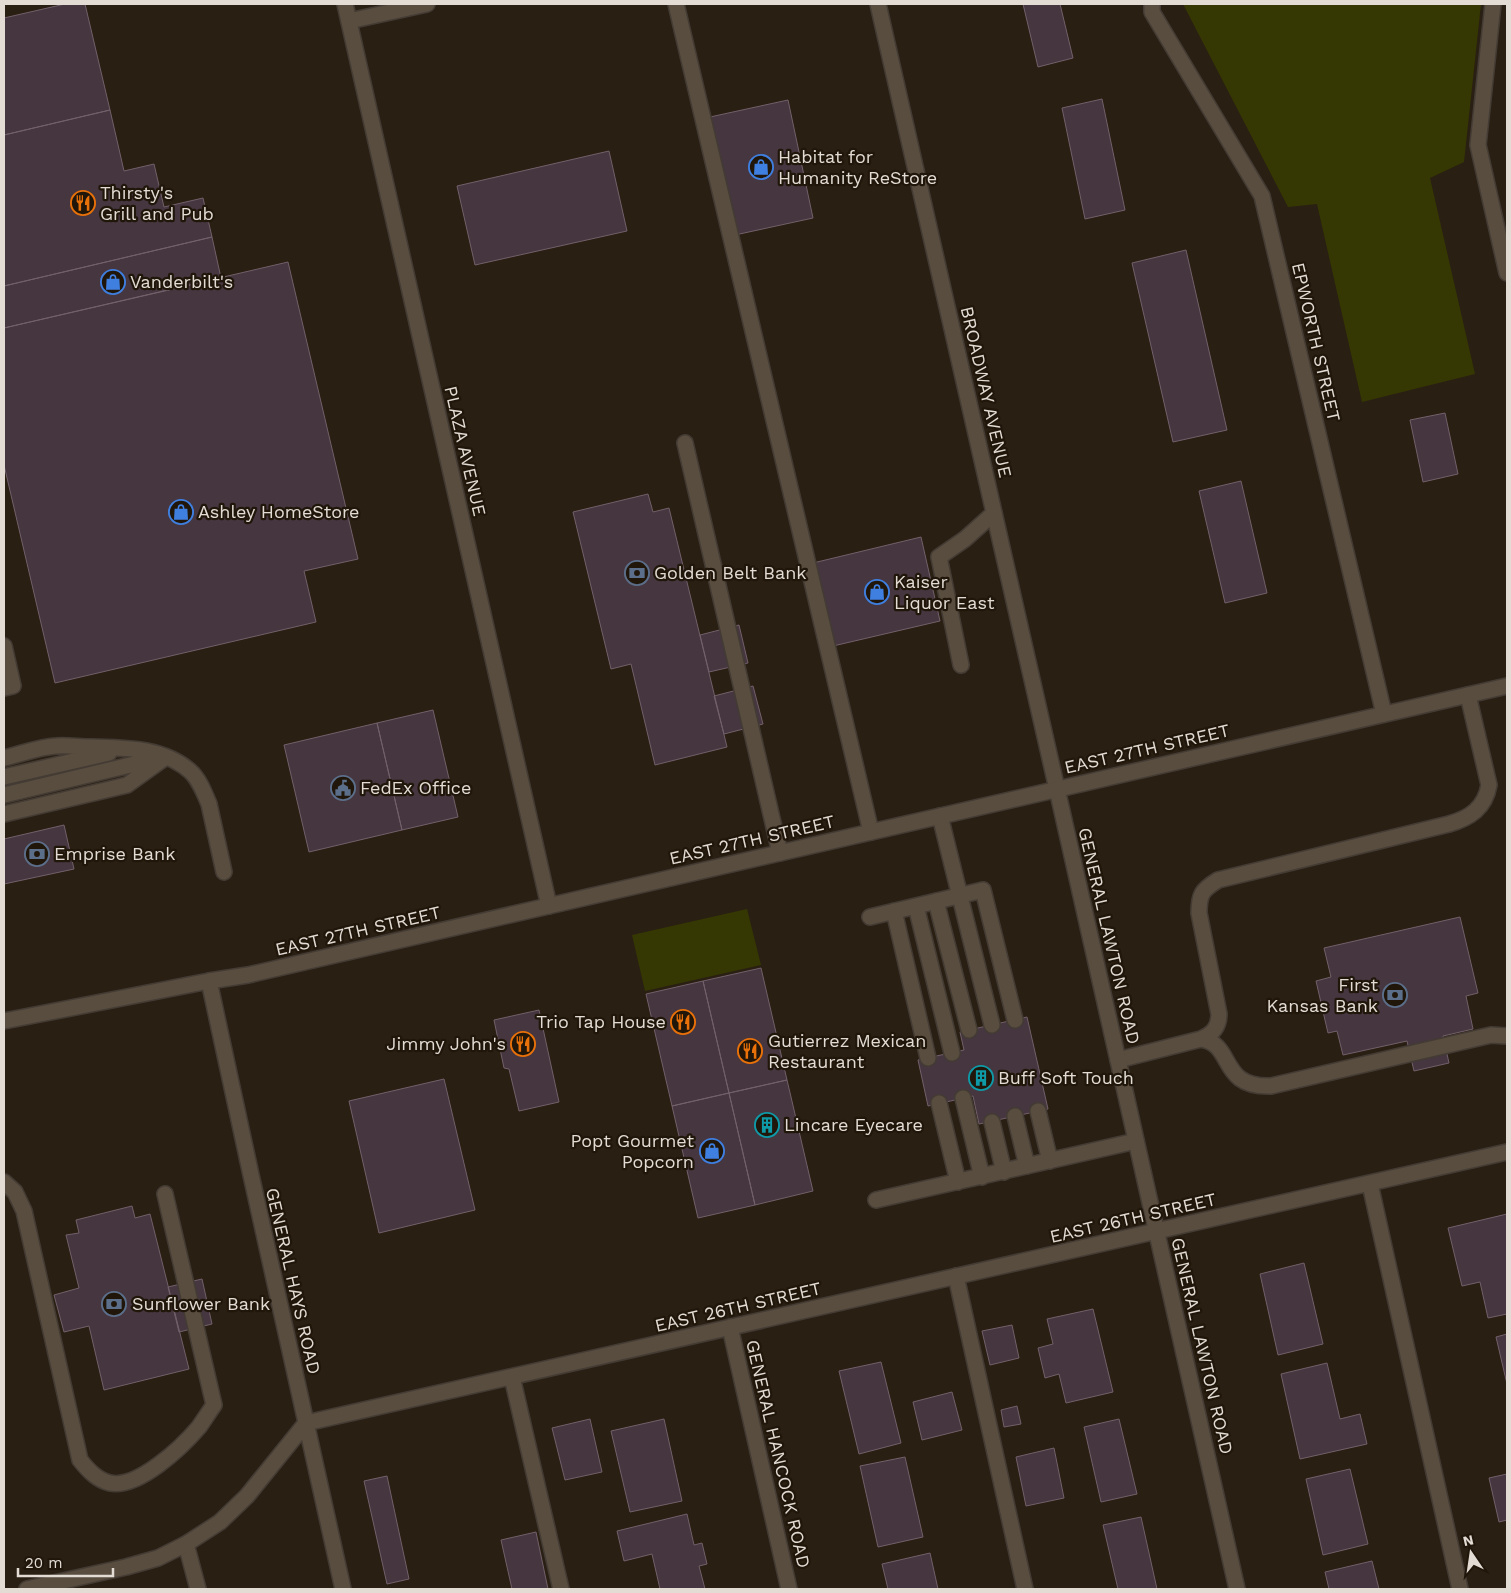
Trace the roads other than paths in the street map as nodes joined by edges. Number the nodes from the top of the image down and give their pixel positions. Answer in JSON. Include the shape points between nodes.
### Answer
{"nodes":[{"id":1,"x":345,"y":4,"type":"edge"},
{"id":2,"x":427,"y":4,"type":"edge"},
{"id":3,"x":676,"y":4,"type":"edge"},
{"id":4,"x":878,"y":4,"type":"edge"},
{"id":5,"x":1152,"y":4,"type":"edge"},
{"id":6,"x":1493,"y":4,"type":"edge"},
{"id":7,"x":349,"y":21,"type":"junction"},
{"id":8,"x":1507,"y":273,"type":"edge"},
{"id":9,"x":684,"y":443,"type":"dead end"},
{"id":10,"x":994,"y":513,"type":"junction"},
{"id":11,"x":4,"y":646,"type":"edge"},
{"id":12,"x":960,"y":665,"type":"dead end"},
{"id":13,"x":1507,"y":686,"type":"edge"},
{"id":14,"x":4,"y":688,"type":"edge"},
{"id":15,"x":1468,"y":695,"type":"junction"},
{"id":16,"x":1384,"y":714,"type":"junction"},
{"id":17,"x":130,"y":748,"type":"junction"},
{"id":18,"x":166,"y":757,"type":"junction"},
{"id":19,"x":4,"y":758,"type":"edge"},
{"id":20,"x":4,"y":777,"type":"edge"},
{"id":21,"x":1057,"y":789,"type":"junction"},
{"id":22,"x":4,"y":795,"type":"edge"},
{"id":23,"x":4,"y":814,"type":"edge"},
{"id":24,"x":940,"y":816,"type":"junction"},
{"id":25,"x":871,"y":832,"type":"junction"},
{"id":26,"x":780,"y":853,"type":"junction"},
{"id":27,"x":224,"y":872,"type":"dead end"},
{"id":28,"x":960,"y":895,"type":"junction"},
{"id":29,"x":936,"y":901,"type":"junction"},
{"id":30,"x":549,"y":906,"type":"junction"},
{"id":31,"x":916,"y":906,"type":"junction"},
{"id":32,"x":894,"y":911,"type":"junction"},
{"id":33,"x":870,"y":917,"type":"dead end"},
{"id":34,"x":209,"y":981,"type":"junction"},
{"id":35,"x":1015,"y":1020,"type":"dead end"},
{"id":36,"x":4,"y":1022,"type":"edge"},
{"id":37,"x":992,"y":1026,"type":"dead end"},
{"id":38,"x":969,"y":1030,"type":"dead end"},
{"id":39,"x":1507,"y":1036,"type":"edge"},
{"id":40,"x":1201,"y":1039,"type":"junction"},
{"id":41,"x":952,"y":1053,"type":"dead end"},
{"id":42,"x":928,"y":1058,"type":"dead end"},
{"id":43,"x":1118,"y":1060,"type":"junction"},
{"id":44,"x":963,"y":1098,"type":"dead end"},
{"id":45,"x":939,"y":1103,"type":"dead end"},
{"id":46,"x":1038,"y":1111,"type":"dead end"},
{"id":47,"x":1015,"y":1116,"type":"dead end"},
{"id":48,"x":992,"y":1122,"type":"dead end"},
{"id":49,"x":1136,"y":1141,"type":"junction"},
{"id":50,"x":1507,"y":1152,"type":"edge"},
{"id":51,"x":1050,"y":1161,"type":"junction"},
{"id":52,"x":1028,"y":1166,"type":"junction"},
{"id":53,"x":1004,"y":1172,"type":"junction"},
{"id":54,"x":982,"y":1177,"type":"junction"},
{"id":55,"x":4,"y":1182,"type":"edge"},
{"id":56,"x":958,"y":1182,"type":"junction"},
{"id":57,"x":1370,"y":1184,"type":"junction"},
{"id":58,"x":165,"y":1194,"type":"dead end"},
{"id":59,"x":876,"y":1200,"type":"dead end"},
{"id":60,"x":1157,"y":1231,"type":"junction"},
{"id":61,"x":956,"y":1276,"type":"junction"},
{"id":62,"x":730,"y":1328,"type":"junction"},
{"id":63,"x":512,"y":1377,"type":"junction"},
{"id":64,"x":306,"y":1423,"type":"junction"},
{"id":65,"x":186,"y":1544,"type":"junction"},
{"id":66,"x":27,"y":1589,"type":"edge"},
{"id":67,"x":198,"y":1589,"type":"edge"},
{"id":68,"x":343,"y":1589,"type":"edge"},
{"id":69,"x":561,"y":1589,"type":"edge"},
{"id":70,"x":789,"y":1589,"type":"edge"},
{"id":71,"x":1025,"y":1589,"type":"edge"},
{"id":72,"x":1237,"y":1589,"type":"edge"},
{"id":73,"x":1460,"y":1589,"type":"edge"}],
"edges":[{"from":1,"to":7,"type":"street","name":"PLAZA AVENUE"},
{"from":2,"to":7,"type":"street"},
{"from":3,"to":25,"type":"street"},
{"from":4,"to":10,"type":"street","name":"BROADWAY AVENUE"},
{"from":5,"to":16,"type":"street","name":"EPWORTH STREET","via":[[1152,12],[1262,196]]},
{"from":6,"to":8,"type":"street","via":[[1478,145]]},
{"from":7,"to":30,"type":"street","name":"PLAZA AVENUE"},
{"from":9,"to":26,"type":"street"},
{"from":10,"to":12,"type":"street","via":[[965,539],[938,557]]},
{"from":10,"to":21,"type":"street","name":"BROADWAY AVENUE"},
{"from":11,"to":14,"type":"street","via":[[13,686]]},
{"from":13,"to":15,"type":"street","name":"EAST 27TH STREET"},
{"from":15,"to":16,"type":"street","name":"EAST 27TH STREET"},
{"from":15,"to":40,"type":"street","via":[[1489,785],[1482,805],[1472,815],[1449,824],[1218,880],[1202,893],[1199,913],[1219,1023],[1209,1036]]},
{"from":16,"to":21,"type":"street","name":"EAST 27TH STREET"},
{"from":17,"to":18,"type":"street"},
{"from":17,"to":19,"type":"street","via":[[56,746]]},
{"from":17,"to":20,"type":"street"},
{"from":18,"to":22,"type":"street"},
{"from":18,"to":23,"type":"street","via":[[127,785]]},
{"from":18,"to":27,"type":"street","via":[[189,770],[200,783]]},
{"from":21,"to":24,"type":"street","name":"EAST 27TH STREET"},
{"from":21,"to":43,"type":"street","name":"GENERAL LAWTON ROAD"},
{"from":24,"to":25,"type":"street","name":"EAST 27TH STREET"},
{"from":24,"to":28,"type":"street"},
{"from":25,"to":26,"type":"street","name":"EAST 27TH STREET"},
{"from":26,"to":30,"type":"street","name":"EAST 27TH STREET"},
{"from":28,"to":29,"type":"street"},
{"from":28,"to":35,"type":"street","via":[[983,890]]},
{"from":28,"to":37,"type":"street"},
{"from":29,"to":31,"type":"street"},
{"from":29,"to":38,"type":"street"},
{"from":30,"to":34,"type":"street","name":"EAST 27TH STREET","via":[[248,975]]},
{"from":31,"to":32,"type":"street"},
{"from":31,"to":41,"type":"street"},
{"from":32,"to":33,"type":"street"},
{"from":32,"to":42,"type":"street"},
{"from":34,"to":36,"type":"street","name":"EAST 27TH STREET"},
{"from":34,"to":64,"type":"street","name":"GENERAL HAYS ROAD"},
{"from":39,"to":40,"type":"street","via":[[1491,1035],[1271,1086],[1253,1085],[1240,1079],[1217,1045]]},
{"from":40,"to":43,"type":"street"},
{"from":43,"to":49,"type":"street","name":"GENERAL LAWTON ROAD"},
{"from":44,"to":54,"type":"street"},
{"from":45,"to":56,"type":"street"},
{"from":46,"to":51,"type":"street"},
{"from":47,"to":52,"type":"street"},
{"from":48,"to":53,"type":"street"},
{"from":49,"to":51,"type":"street"},
{"from":49,"to":60,"type":"street","name":"GENERAL LAWTON ROAD"},
{"from":50,"to":57,"type":"street","name":"EAST 26TH STREET"},
{"from":51,"to":52,"type":"street"},
{"from":52,"to":53,"type":"street"},
{"from":53,"to":54,"type":"street"},
{"from":54,"to":56,"type":"street"},
{"from":55,"to":58,"type":"street","via":[[15,1192],[24,1211],[80,1460],[99,1479],[111,1483],[142,1476],[163,1462],[194,1432],[214,1405]]},
{"from":56,"to":59,"type":"street"},
{"from":57,"to":60,"type":"street","name":"EAST 26TH STREET"},
{"from":57,"to":73,"type":"street"},
{"from":60,"to":61,"type":"street","name":"EAST 26TH STREET"},
{"from":60,"to":72,"type":"street","name":"GENERAL LAWTON ROAD"},
{"from":61,"to":62,"type":"street","name":"EAST 26TH STREET"},
{"from":61,"to":71,"type":"street"},
{"from":62,"to":63,"type":"street","name":"EAST 26TH STREET"},
{"from":62,"to":70,"type":"street","name":"GENERAL HANCOCK ROAD"},
{"from":63,"to":64,"type":"street","name":"EAST 26TH STREET"},
{"from":63,"to":69,"type":"street"},
{"from":64,"to":65,"type":"street","via":[[247,1496],[220,1522]]},
{"from":64,"to":68,"type":"street","name":"GENERAL HAYS ROAD"},
{"from":65,"to":66,"type":"street","via":[[158,1558]]},
{"from":65,"to":67,"type":"street"}]}
